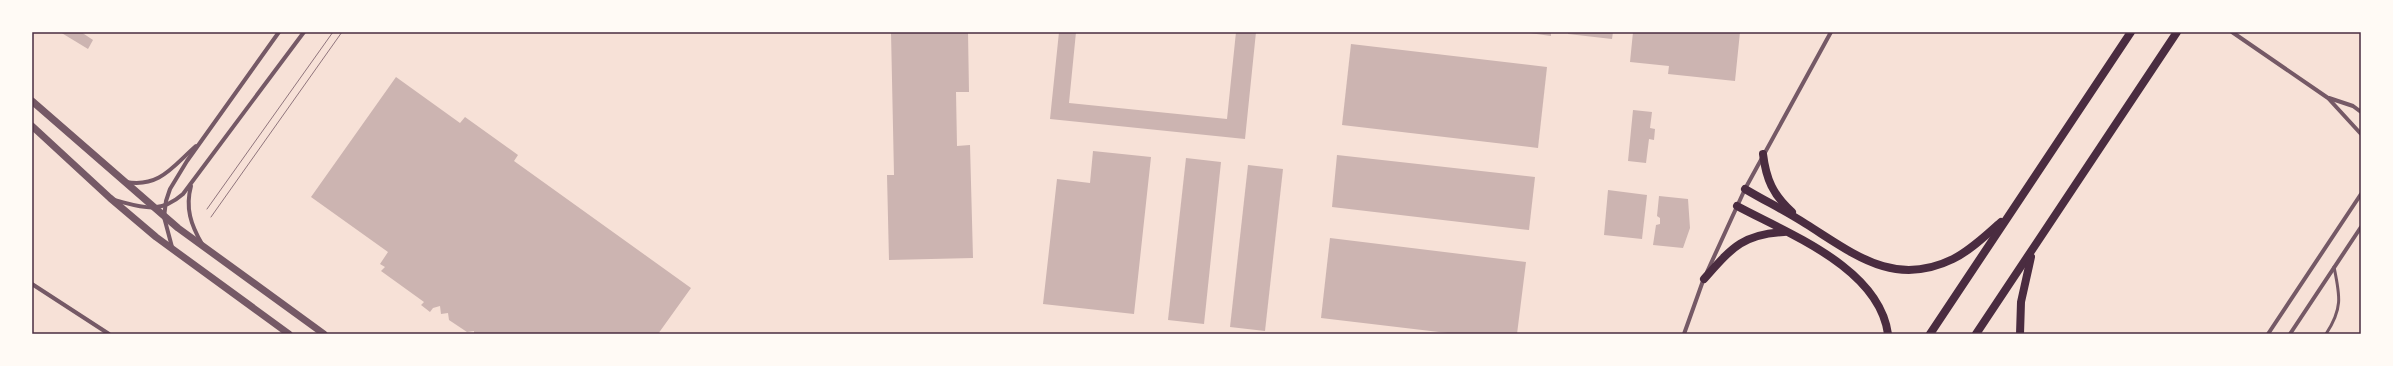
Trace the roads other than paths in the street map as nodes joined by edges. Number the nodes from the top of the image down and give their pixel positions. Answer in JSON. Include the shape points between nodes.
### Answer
{"nodes":[{"id":1,"x":280,"y":32,"type":"edge"},
{"id":2,"x":304,"y":32,"type":"edge"},
{"id":3,"x":1831,"y":32,"type":"edge"},
{"id":4,"x":2177,"y":32,"type":"edge"},
{"id":5,"x":2232,"y":32,"type":"edge"},
{"id":6,"x":2131,"y":33,"type":"edge"},
{"id":7,"x":2328,"y":98,"type":"junction"},
{"id":8,"x":32,"y":101,"type":"edge"},
{"id":9,"x":2361,"y":112,"type":"edge"},
{"id":10,"x":32,"y":126,"type":"edge"},
{"id":11,"x":2361,"y":134,"type":"edge"},
{"id":12,"x":202,"y":140,"type":"junction"},
{"id":13,"x":1763,"y":154,"type":"junction"},
{"id":14,"x":196,"y":177,"type":"junction"},
{"id":15,"x":121,"y":181,"type":"junction"},
{"id":16,"x":1745,"y":190,"type":"junction"},
{"id":17,"x":2361,"y":194,"type":"edge"},
{"id":18,"x":110,"y":198,"type":"junction"},
{"id":19,"x":165,"y":206,"type":"junction"},
{"id":20,"x":1737,"y":206,"type":"junction"},
{"id":21,"x":153,"y":208,"type":"junction"},
{"id":22,"x":164,"y":217,"type":"junction"},
{"id":23,"x":2008,"y":217,"type":"junction"},
{"id":24,"x":1802,"y":222,"type":"junction"},
{"id":25,"x":2361,"y":227,"type":"edge"},
{"id":26,"x":1785,"y":232,"type":"junction"},
{"id":27,"x":2038,"y":242,"type":"junction"},
{"id":28,"x":206,"y":250,"type":"junction"},
{"id":29,"x":174,"y":251,"type":"junction"},
{"id":30,"x":2334,"y":267,"type":"junction"},
{"id":31,"x":1704,"y":279,"type":"junction"},
{"id":32,"x":32,"y":284,"type":"edge"},
{"id":33,"x":109,"y":334,"type":"edge"},
{"id":34,"x":289,"y":334,"type":"edge"},
{"id":35,"x":324,"y":334,"type":"edge"},
{"id":36,"x":1684,"y":334,"type":"edge"},
{"id":37,"x":1888,"y":334,"type":"edge"},
{"id":38,"x":1930,"y":334,"type":"edge"},
{"id":39,"x":1976,"y":334,"type":"edge"},
{"id":40,"x":2020,"y":334,"type":"edge"},
{"id":41,"x":2268,"y":334,"type":"edge"},
{"id":42,"x":2290,"y":334,"type":"edge"},
{"id":43,"x":2326,"y":334,"type":"edge"}],
"edges":[{"from":1,"to":12,"type":"street"},
{"from":2,"to":14,"type":"street"},
{"from":3,"to":13,"type":"street"},
{"from":4,"to":27,"type":"main road"},
{"from":5,"to":7,"type":"street"},
{"from":6,"to":23,"type":"main road"},
{"from":7,"to":9,"type":"street","via":[[2352,106]]},
{"from":7,"to":11,"type":"street"},
{"from":8,"to":15,"type":"street"},
{"from":10,"to":18,"type":"street"},
{"from":12,"to":15,"type":"street","via":[[153,182],[138,184]]},
{"from":12,"to":19,"type":"street","via":[[175,180]]},
{"from":13,"to":16,"type":"street"},
{"from":13,"to":24,"type":"main road","via":[[1766,175],[1772,190]]},
{"from":14,"to":19,"type":"street","via":[[183,194]]},
{"from":14,"to":28,"type":"street","via":[[190,192],[189,211],[193,226]]},
{"from":15,"to":21,"type":"street"},
{"from":16,"to":20,"type":"street"},
{"from":16,"to":24,"type":"main road"},
{"from":17,"to":41,"type":"street"},
{"from":18,"to":21,"type":"street"},
{"from":18,"to":29,"type":"street"},
{"from":19,"to":21,"type":"street"},
{"from":19,"to":22,"type":"street"},
{"from":20,"to":26,"type":"main road"},
{"from":20,"to":31,"type":"street"},
{"from":21,"to":22,"type":"street"},
{"from":22,"to":28,"type":"street"},
{"from":22,"to":29,"type":"street","via":[[168,238]]},
{"from":23,"to":24,"type":"main road","via":[[1954,259],[1926,269],[1904,271],[1884,268],[1861,259]]},
{"from":23,"to":38,"type":"main road"},
{"from":25,"to":30,"type":"street"},
{"from":26,"to":31,"type":"main road","via":[[1765,233],[1747,238],[1728,252]]},
{"from":26,"to":37,"type":"main road","via":[[1836,261],[1859,280],[1875,298]]},
{"from":27,"to":39,"type":"main road"},
{"from":27,"to":40,"type":"main road","via":[[2024,282]]},
{"from":28,"to":35,"type":"street"},
{"from":29,"to":34,"type":"street"},
{"from":30,"to":42,"type":"street"},
{"from":30,"to":43,"type":"lane","via":[[2340,306]]},
{"from":31,"to":36,"type":"street"},
{"from":32,"to":33,"type":"street"}]}
